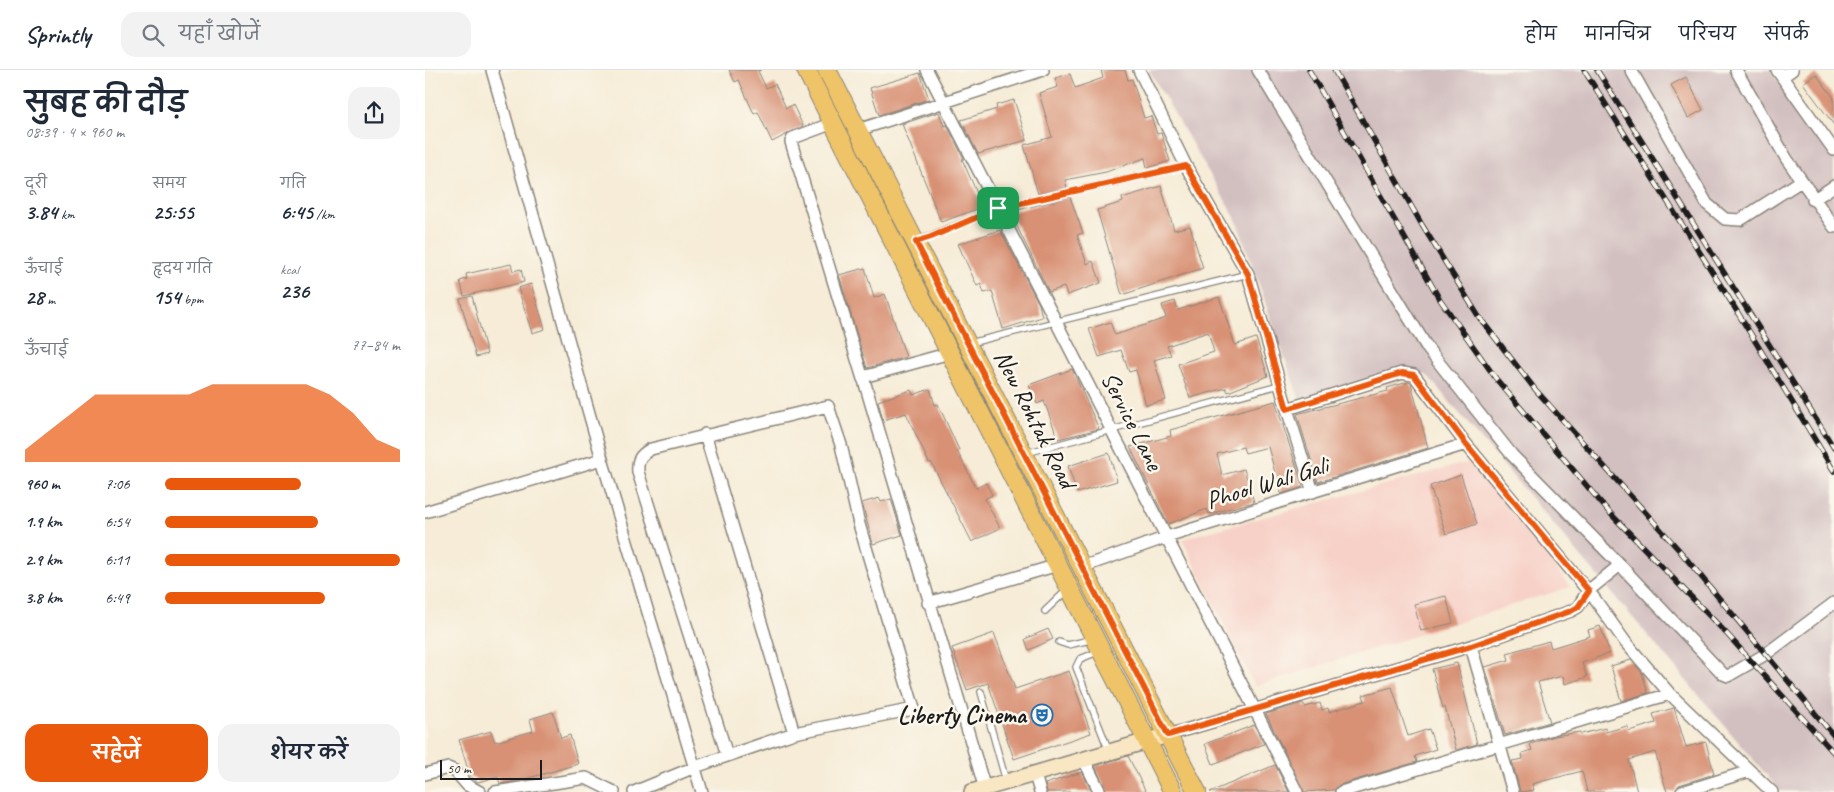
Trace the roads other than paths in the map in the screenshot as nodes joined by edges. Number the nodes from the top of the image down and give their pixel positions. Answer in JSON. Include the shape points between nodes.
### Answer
{"nodes":[{"id":1,"x":492,"y":70,"type":"edge"},
{"id":2,"x":806,"y":70,"type":"edge"},
{"id":3,"x":827,"y":70,"type":"edge"},
{"id":4,"x":927,"y":70,"type":"edge"},
{"id":5,"x":1043,"y":70,"type":"edge"},
{"id":6,"x":1139,"y":70,"type":"edge"},
{"id":7,"x":1258,"y":70,"type":"edge"},
{"id":8,"x":1631,"y":70,"type":"edge"},
{"id":9,"x":1736,"y":70,"type":"edge"},
{"id":10,"x":1792,"y":70,"type":"edge"},
{"id":11,"x":1779,"y":74,"type":"edge"},
{"id":12,"x":943,"y":102,"type":"junction"},
{"id":13,"x":833,"y":123,"type":"junction"},
{"id":14,"x":858,"y":130,"type":"junction"},
{"id":15,"x":1834,"y":150,"type":"edge"},
{"id":16,"x":1186,"y":166,"type":"junction"},
{"id":17,"x":1801,"y":181,"type":"junction"},
{"id":18,"x":1834,"y":186,"type":"edge"},
{"id":19,"x":1813,"y":200,"type":"junction"},
{"id":20,"x":998,"y":208,"type":"junction"},
{"id":21,"x":1834,"y":227,"type":"edge"},
{"id":22,"x":916,"y":242,"type":"junction"},
{"id":23,"x":1248,"y":274,"type":"junction"},
{"id":24,"x":1055,"y":322,"type":"junction"},
{"id":25,"x":968,"y":344,"type":"junction"},
{"id":26,"x":950,"y":353,"type":"junction"},
{"id":27,"x":863,"y":379,"type":"junction"},
{"id":28,"x":1279,"y":385,"type":"junction"},
{"id":29,"x":1287,"y":409,"type":"junction"},
{"id":30,"x":1112,"y":430,"type":"junction"},
{"id":31,"x":705,"y":434,"type":"junction"},
{"id":32,"x":1466,"y":444,"type":"junction"},
{"id":33,"x":1024,"y":454,"type":"junction"},
{"id":34,"x":602,"y":458,"type":"junction"},
{"id":35,"x":1313,"y":492,"type":"junction"},
{"id":36,"x":425,"y":512,"type":"edge"},
{"id":37,"x":1167,"y":537,"type":"junction"},
{"id":38,"x":1058,"y":564,"type":"junction"},
{"id":39,"x":1620,"y":565,"type":"junction"},
{"id":40,"x":1082,"y":567,"type":"junction"},
{"id":41,"x":1070,"y":588,"type":"junction"},
{"id":42,"x":1589,"y":591,"type":"junction"},
{"id":43,"x":928,"y":603,"type":"junction"},
{"id":44,"x":1834,"y":603,"type":"edge"},
{"id":45,"x":1045,"y":611,"type":"dead end"},
{"id":46,"x":1059,"y":642,"type":"dead end"},
{"id":47,"x":1099,"y":644,"type":"junction"},
{"id":48,"x":1471,"y":646,"type":"junction"},
{"id":49,"x":981,"y":692,"type":"dead end"},
{"id":50,"x":1671,"y":694,"type":"junction"},
{"id":51,"x":1255,"y":710,"type":"junction"},
{"id":52,"x":794,"y":733,"type":"junction"},
{"id":53,"x":1168,"y":735,"type":"junction"},
{"id":54,"x":1147,"y":742,"type":"junction"},
{"id":55,"x":1500,"y":745,"type":"junction"},
{"id":56,"x":1109,"y":753,"type":"junction"},
{"id":57,"x":727,"y":756,"type":"junction"},
{"id":58,"x":1085,"y":760,"type":"junction"},
{"id":59,"x":695,"y":767,"type":"junction"},
{"id":60,"x":1750,"y":771,"type":"junction"},
{"id":61,"x":425,"y":774,"type":"edge"},
{"id":62,"x":1035,"y":774,"type":"junction"},
{"id":63,"x":1007,"y":783,"type":"junction"},
{"id":64,"x":979,"y":791,"type":"edge"},
{"id":65,"x":480,"y":792,"type":"edge"},
{"id":66,"x":495,"y":792,"type":"edge"},
{"id":67,"x":614,"y":792,"type":"edge"},
{"id":68,"x":634,"y":792,"type":"edge"},
{"id":69,"x":702,"y":792,"type":"edge"},
{"id":70,"x":1040,"y":792,"type":"edge"},
{"id":71,"x":1100,"y":792,"type":"edge"},
{"id":72,"x":1173,"y":792,"type":"edge"},
{"id":73,"x":1197,"y":792,"type":"edge"},
{"id":74,"x":1297,"y":792,"type":"edge"},
{"id":75,"x":1341,"y":792,"type":"edge"},
{"id":76,"x":1513,"y":792,"type":"edge"},
{"id":77,"x":1682,"y":792,"type":"edge"},
{"id":78,"x":1772,"y":792,"type":"edge"}],
"edges":[{"from":1,"to":34,"type":"street"},
{"from":2,"to":13,"type":"main road","name":"New Rohtak Road"},
{"from":3,"to":14,"type":"main road","name":"New Rohtak Road"},
{"from":4,"to":12,"type":"street","name":"Service Lane"},
{"from":5,"to":12,"type":"street"},
{"from":6,"to":16,"type":"street"},
{"from":7,"to":39,"type":"street","via":[[1428,349],[1512,455]]},
{"from":8,"to":17,"type":"street","via":[[1707,204],[1725,219],[1740,220]]},
{"from":9,"to":17,"type":"street"},
{"from":10,"to":11,"type":"street"},
{"from":11,"to":15,"type":"street"},
{"from":12,"to":14,"type":"street"},
{"from":12,"to":20,"type":"street","name":"Service Lane"},
{"from":13,"to":26,"type":"main road","name":"New Rohtak Road"},
{"from":13,"to":27,"type":"street","via":[[793,138],[791,142]]},
{"from":14,"to":22,"type":"main road","name":"New Rohtak Road"},
{"from":16,"to":20,"type":"lane"},
{"from":16,"to":23,"type":"street"},
{"from":17,"to":19,"type":"street"},
{"from":18,"to":19,"type":"street"},
{"from":19,"to":21,"type":"street"},
{"from":20,"to":22,"type":"lane"},
{"from":20,"to":24,"type":"street","name":"Service Lane"},
{"from":22,"to":25,"type":"main road","name":"New Rohtak Road"},
{"from":23,"to":24,"type":"lane"},
{"from":23,"to":28,"type":"street"},
{"from":24,"to":25,"type":"lane"},
{"from":24,"to":30,"type":"street","name":"Service Lane"},
{"from":25,"to":33,"type":"main road","name":"New Rohtak Road"},
{"from":26,"to":27,"type":"street"},
{"from":26,"to":38,"type":"main road","name":"New Rohtak Road"},
{"from":27,"to":43,"type":"street"},
{"from":28,"to":29,"type":"street"},
{"from":28,"to":30,"type":"lane"},
{"from":29,"to":32,"type":"street","via":[[1408,372],[1420,382]]},
{"from":29,"to":35,"type":"street"},
{"from":30,"to":33,"type":"lane"},
{"from":30,"to":37,"type":"street","name":"Service Lane"},
{"from":31,"to":52,"type":"street"},
{"from":31,"to":52,"type":"street","via":[[828,406],[841,445],[859,524],[914,709]]},
{"from":31,"to":57,"type":"street","via":[[651,448],[637,462]]},
{"from":32,"to":35,"type":"street","name":"Phool Wali Gali"},
{"from":32,"to":42,"type":"street"},
{"from":33,"to":40,"type":"main road","name":"New Rohtak Road"},
{"from":34,"to":36,"type":"street"},
{"from":34,"to":59,"type":"street"},
{"from":35,"to":37,"type":"street","name":"Phool Wali Gali"},
{"from":37,"to":40,"type":"street","name":"Phool Wali Gali"},
{"from":37,"to":51,"type":"street","name":"Service Lane"},
{"from":38,"to":41,"type":"main road","name":"New Rohtak Road"},
{"from":38,"to":43,"type":"street"},
{"from":39,"to":42,"type":"street"},
{"from":39,"to":44,"type":"street","via":[[1727,676],[1766,654]]},
{"from":40,"to":53,"type":"main road","name":"New Rohtak Road"},
{"from":41,"to":45,"type":"lane"},
{"from":41,"to":47,"type":"main road","name":"New Rohtak Road"},
{"from":42,"to":48,"type":"street","via":[[1578,607],[1571,611]]},
{"from":42,"to":50,"type":"street","via":[[1626,643]]},
{"from":43,"to":64,"type":"street"},
{"from":46,"to":47,"type":"lane","via":[[1068,645]]},
{"from":47,"to":54,"type":"main road","name":"New Rohtak Road"},
{"from":47,"to":56,"type":"lane","via":[[1076,666]]},
{"from":48,"to":51,"type":"street"},
{"from":48,"to":55,"type":"street"},
{"from":49,"to":63,"type":"lane"},
{"from":50,"to":55,"type":"street"},
{"from":50,"to":60,"type":"street"},
{"from":51,"to":53,"type":"street"},
{"from":51,"to":74,"type":"street","name":"Service Lane"},
{"from":52,"to":57,"type":"street"},
{"from":53,"to":54,"type":"street"},
{"from":53,"to":73,"type":"main road","name":"New Rohtak Road"},
{"from":54,"to":56,"type":"street"},
{"from":54,"to":72,"type":"main road","name":"New Rohtak Road"},
{"from":55,"to":75,"type":"street"},
{"from":55,"to":76,"type":"street"},
{"from":56,"to":58,"type":"street"},
{"from":57,"to":59,"type":"street"},
{"from":58,"to":62,"type":"street"},
{"from":58,"to":71,"type":"street"},
{"from":59,"to":68,"type":"street"},
{"from":59,"to":69,"type":"street"},
{"from":60,"to":77,"type":"street"},
{"from":60,"to":78,"type":"street"},
{"from":61,"to":65,"type":"street","via":[[448,768]]},
{"from":62,"to":63,"type":"street"},
{"from":62,"to":70,"type":"street"},
{"from":63,"to":64,"type":"street"},
{"from":66,"to":67,"type":"street","via":[[586,778]]}]}
